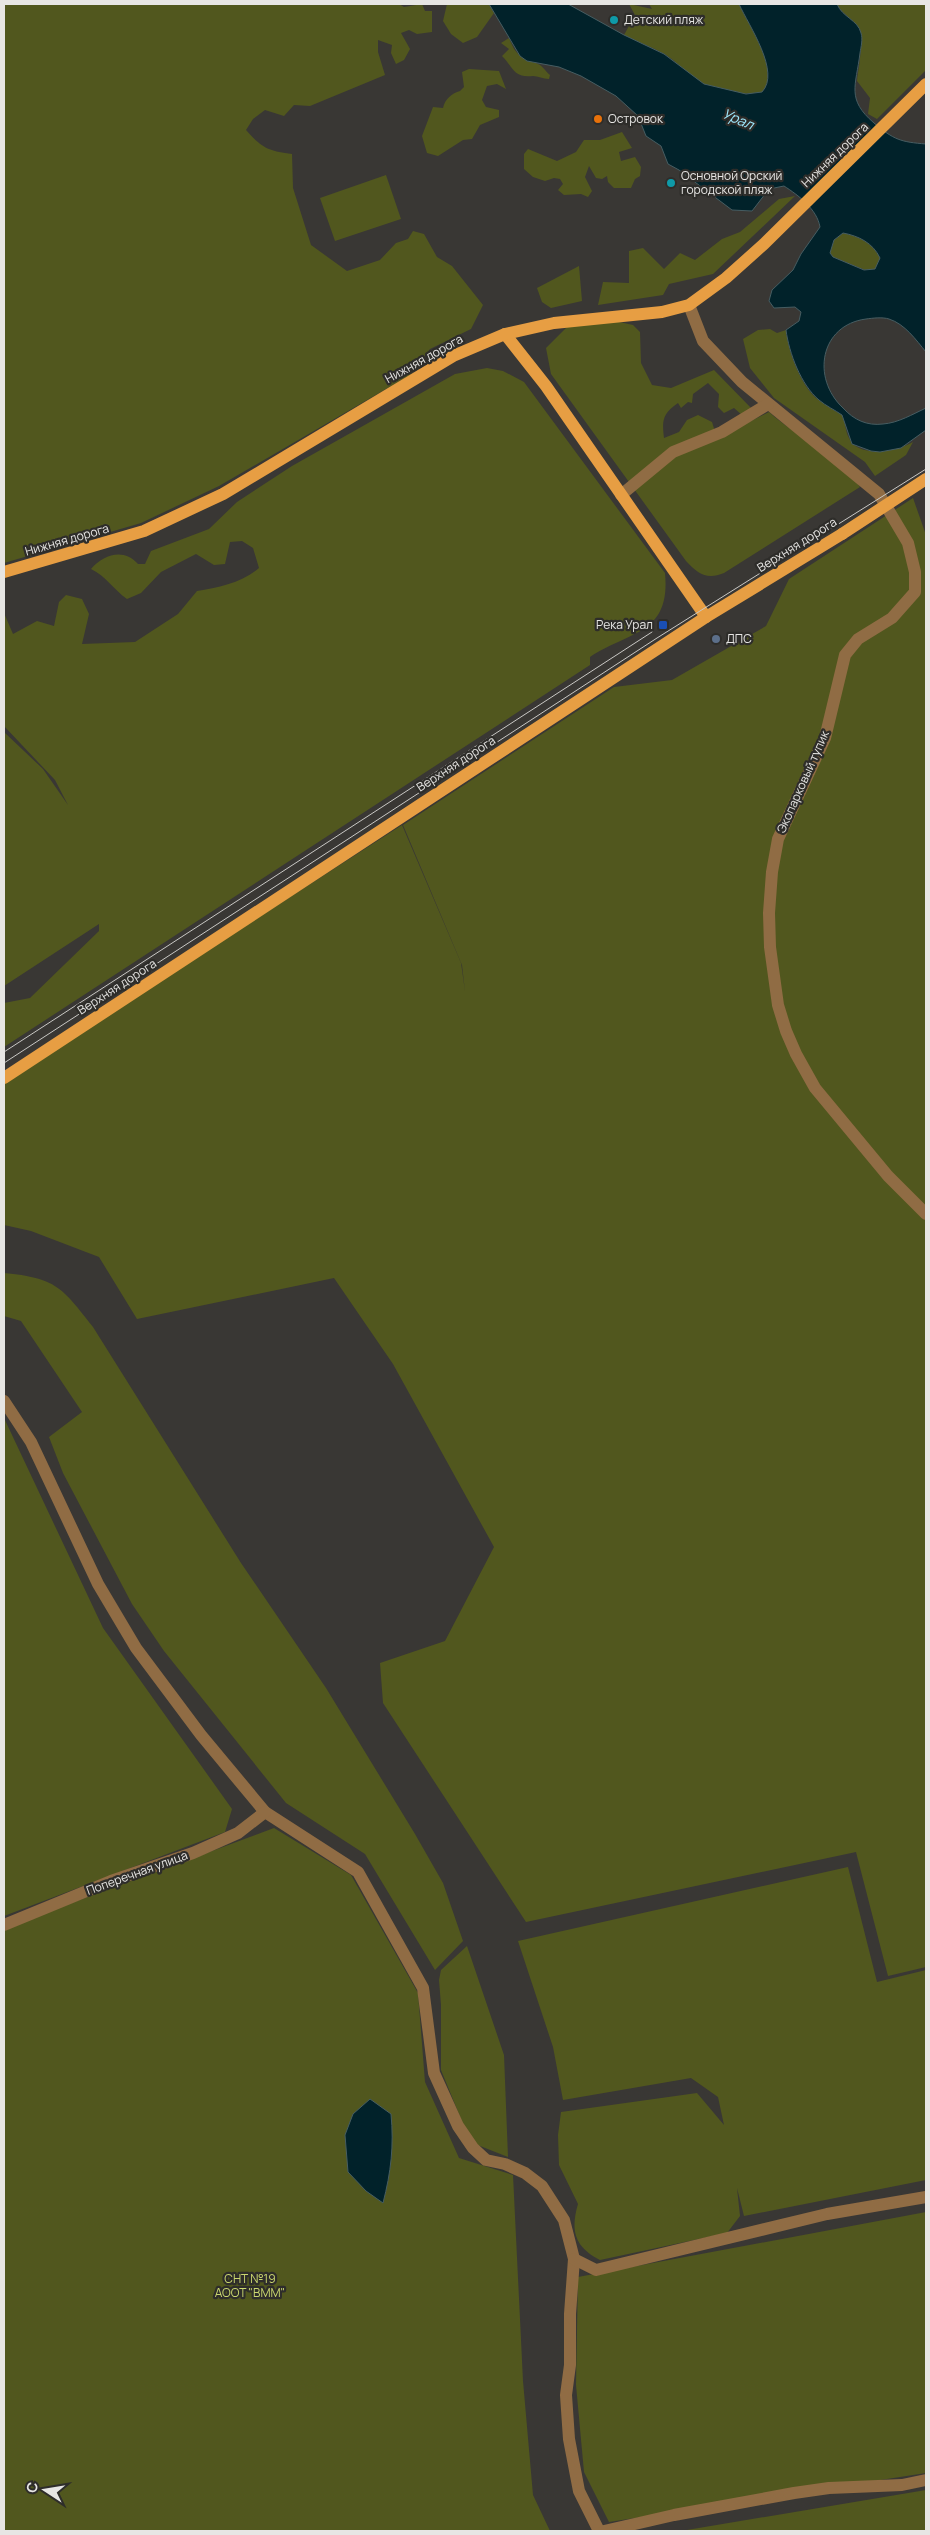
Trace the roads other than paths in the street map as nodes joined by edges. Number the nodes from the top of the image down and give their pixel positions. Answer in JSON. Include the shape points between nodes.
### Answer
{"nodes":[{"id":1,"x":926,"y":84,"type":"edge"},
{"id":2,"x":689,"y":305,"type":"junction"},
{"id":3,"x":504,"y":334,"type":"junction"},
{"id":4,"x":768,"y":404,"type":"junction"},
{"id":5,"x":926,"y":479,"type":"edge"},
{"id":6,"x":621,"y":495,"type":"junction"},
{"id":7,"x":4,"y":572,"type":"edge"},
{"id":8,"x":706,"y":617,"type":"junction"},
{"id":9,"x":4,"y":1078,"type":"edge"},
{"id":10,"x":926,"y":1214,"type":"edge"},
{"id":11,"x":4,"y":1402,"type":"edge"},
{"id":12,"x":265,"y":1812,"type":"junction"},
{"id":13,"x":4,"y":1925,"type":"edge"},
{"id":14,"x":926,"y":2197,"type":"edge"},
{"id":15,"x":574,"y":2259,"type":"junction"},
{"id":16,"x":926,"y":2480,"type":"edge"},
{"id":17,"x":599,"y":2531,"type":"edge"},
{"id":18,"x":604,"y":2531,"type":"edge"}],
"edges":[{"from":1,"to":2,"type":"main road","name":"Нижняя дорога","via":[[764,244]]},
{"from":2,"to":3,"type":"main road","name":"Нижняя дорога","via":[[662,312],[554,323]]},
{"from":2,"to":4,"type":"street","name":"Экопарковый тупик","via":[[703,341]]},
{"from":3,"to":6,"type":"main road","via":[[546,386]]},
{"from":3,"to":7,"type":"main road","name":"Нижняя дорога","via":[[453,356],[223,494],[144,531]]},
{"from":4,"to":6,"type":"street","via":[[722,432],[673,452]]},
{"from":4,"to":10,"type":"street","name":"Экопарковый тупик","via":[[879,494],[908,543],[915,572],[915,592],[892,618],[858,639],[845,655],[825,738],[778,839],[769,913],[778,1005],[796,1054],[815,1088],[888,1176]]},
{"from":5,"to":8,"type":"main road","name":"Верхняя дорога","bridge":true},
{"from":6,"to":8,"type":"main road"},
{"from":8,"to":9,"type":"main road","name":"Верхняя дорога"},
{"from":11,"to":12,"type":"street","via":[[31,1442],[98,1584],[136,1648],[200,1735]]},
{"from":12,"to":13,"type":"street","name":"Поперечная улица","via":[[238,1832],[192,1853],[111,1881]]},
{"from":12,"to":15,"type":"street","via":[[358,1872],[423,1988],[434,2072],[458,2126],[486,2160],[525,2173],[542,2186],[564,2220]]},
{"from":14,"to":15,"type":"street","via":[[827,2214],[596,2270]]},
{"from":15,"to":17,"type":"street","via":[[566,2395],[569,2439],[580,2491]]},
{"from":16,"to":18,"type":"street","via":[[902,2486],[829,2488],[794,2493]]}]}
